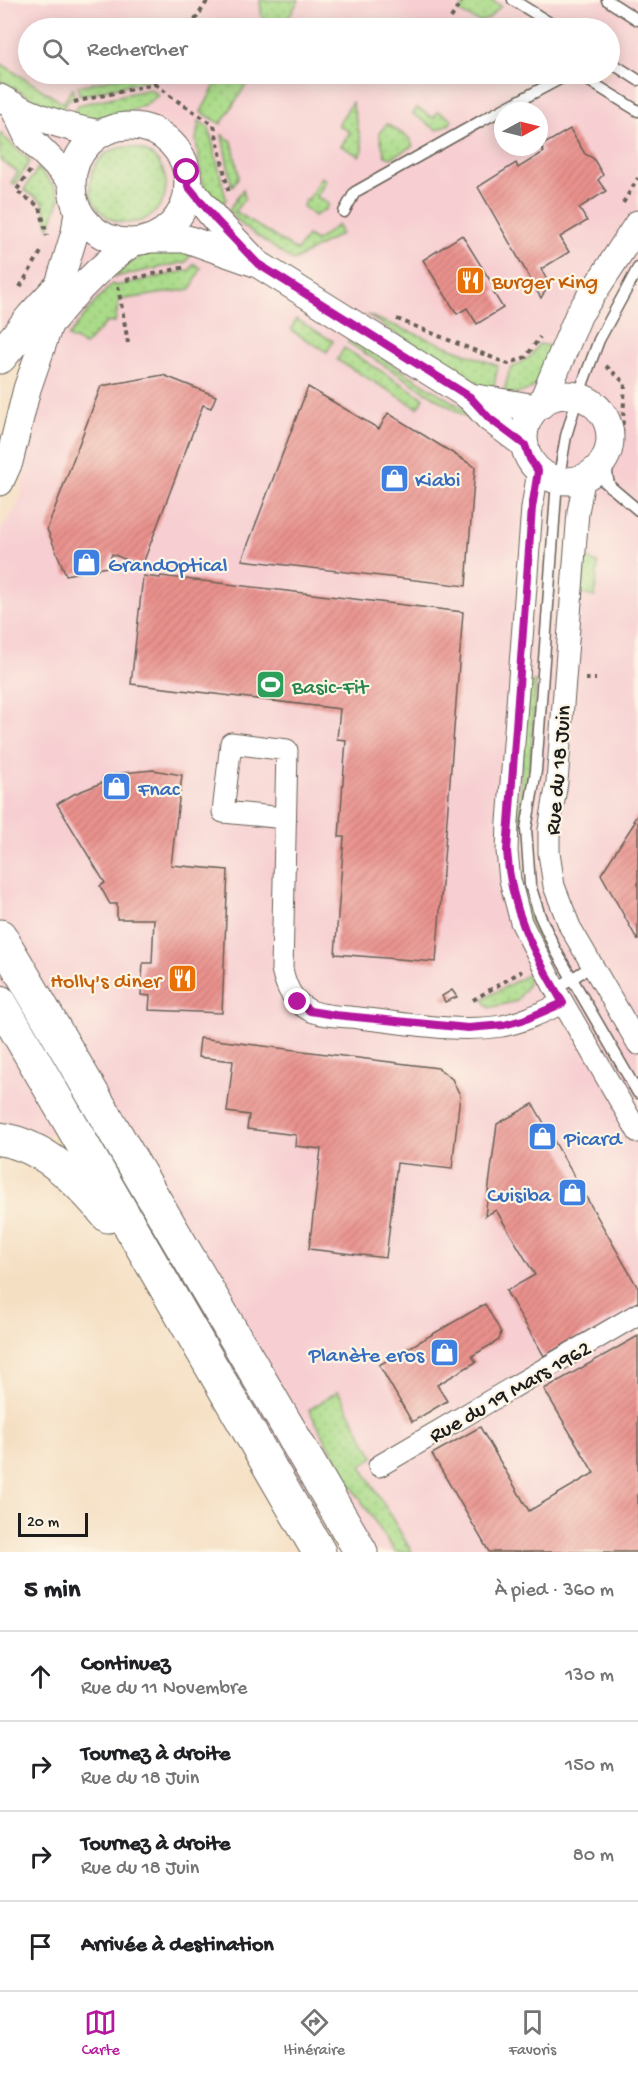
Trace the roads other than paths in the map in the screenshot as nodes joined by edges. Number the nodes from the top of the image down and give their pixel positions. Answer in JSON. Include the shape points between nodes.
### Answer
{"nodes":[{"id":1,"x":513,"y":0,"type":"edge"},
{"id":2,"x":607,"y":0,"type":"edge"},
{"id":3,"x":542,"y":18,"type":"edge"},
{"id":4,"x":638,"y":20,"type":"edge"},
{"id":5,"x":620,"y":69,"type":"edge"},
{"id":6,"x":638,"y":80,"type":"edge"},
{"id":7,"x":551,"y":84,"type":"edge"},
{"id":8,"x":594,"y":84,"type":"edge"},
{"id":9,"x":7,"y":102,"type":"edge"},
{"id":10,"x":638,"y":111,"type":"edge"},
{"id":11,"x":100,"y":134,"type":"junction"},
{"id":12,"x":71,"y":180,"type":"junction"},
{"id":13,"x":188,"y":186,"type":"junction"},
{"id":14,"x":78,"y":211,"type":"junction"},
{"id":15,"x":344,"y":212,"type":"dead end"},
{"id":16,"x":638,"y":224,"type":"edge"},
{"id":17,"x":141,"y":241,"type":"junction"},
{"id":18,"x":258,"y":264,"type":"junction"},
{"id":19,"x":638,"y":267,"type":"edge"},
{"id":20,"x":57,"y":291,"type":"junction"},
{"id":21,"x":49,"y":325,"type":"junction"},
{"id":22,"x":553,"y":341,"type":"junction"},
{"id":23,"x":0,"y":357,"type":"edge"},
{"id":24,"x":576,"y":396,"type":"junction"},
{"id":25,"x":470,"y":397,"type":"junction"},
{"id":26,"x":538,"y":406,"type":"junction"},
{"id":27,"x":525,"y":445,"type":"junction"},
{"id":28,"x":548,"y":476,"type":"junction"},
{"id":29,"x":595,"y":479,"type":"junction"},
{"id":30,"x":0,"y":482,"type":"edge"},
{"id":31,"x":638,"y":510,"type":"edge"},
{"id":32,"x":285,"y":818,"type":"dead end"},
{"id":33,"x":0,"y":936,"type":"edge"},
{"id":34,"x":592,"y":966,"type":"junction"},
{"id":35,"x":563,"y":990,"type":"junction"},
{"id":36,"x":0,"y":1002,"type":"edge"},
{"id":37,"x":638,"y":1044,"type":"edge"},
{"id":38,"x":638,"y":1093,"type":"edge"},
{"id":39,"x":635,"y":1121,"type":"edge"},
{"id":40,"x":0,"y":1138,"type":"edge"},
{"id":41,"x":161,"y":1278,"type":"junction"},
{"id":42,"x":638,"y":1314,"type":"edge"},
{"id":43,"x":380,"y":1466,"type":"dead end"},
{"id":44,"x":319,"y":1552,"type":"edge"},
{"id":45,"x":361,"y":1552,"type":"edge"}],
"edges":[{"from":1,"to":3,"type":"lane"},
{"from":2,"to":4,"type":"lane"},
{"from":5,"to":6,"type":"lane"},
{"from":7,"to":15,"type":"lane","via":[[355,192]]},
{"from":8,"to":10,"type":"lane"},
{"from":9,"to":11,"type":"street","via":[[60,126]]},
{"from":9,"to":12,"type":"street","via":[[28,137]]},
{"from":11,"to":12,"type":"street","via":[[86,146]]},
{"from":11,"to":13,"type":"street","via":[[131,126],[161,135],[182,158]]},
{"from":12,"to":14,"type":"street"},
{"from":13,"to":17,"type":"street","via":[[177,218],[166,230]]},
{"from":13,"to":18,"type":"street"},
{"from":14,"to":17,"type":"street","via":[[100,235],[116,241]]},
{"from":14,"to":20,"type":"street","via":[[75,232],[59,247]]},
{"from":16,"to":22,"type":"street","via":[[579,314]]},
{"from":17,"to":18,"type":"street","via":[[187,239]]},
{"from":17,"to":21,"type":"street","via":[[117,254],[71,297]]},
{"from":18,"to":25,"type":"street"},
{"from":19,"to":24,"type":"lane","via":[[599,340]]},
{"from":20,"to":21,"type":"street"},
{"from":20,"to":23,"type":"highway"},
{"from":21,"to":30,"type":"street"},
{"from":22,"to":24,"type":"street"},
{"from":22,"to":26,"type":"street"},
{"from":24,"to":26,"type":"street","via":[[560,396]]},
{"from":24,"to":28,"type":"lane","via":[[566,436]]},
{"from":24,"to":29,"type":"street","via":[[598,408],[615,445],[593,472]]},
{"from":25,"to":26,"type":"street"},
{"from":25,"to":27,"type":"street","via":[[489,418]]},
{"from":26,"to":27,"type":"street","via":[[528,418]]},
{"from":27,"to":28,"type":"street","via":[[530,459]]},
{"from":28,"to":29,"type":"street","via":[[566,481]]},
{"from":28,"to":35,"type":"street","name":"Rue du 18 Juin","via":[[532,508],[507,851],[521,922]]},
{"from":29,"to":31,"type":"lane"},
{"from":29,"to":34,"type":"street","name":"Rue du 18 Juin","via":[[578,513],[557,782],[549,830],[556,893]]},
{"from":32,"to":35,"type":"street","via":[[282,969],[292,996],[310,1011],[484,1028],[526,1019]]},
{"from":33,"to":45,"type":"highway"},
{"from":34,"to":35,"type":"lane"},
{"from":34,"to":37,"type":"street","name":"Rue du 18 Juin"},
{"from":35,"to":38,"type":"lane"},
{"from":35,"to":39,"type":"street","name":"Rue du 18 Juin"},
{"from":36,"to":41,"type":"highway"},
{"from":40,"to":41,"type":"highway","via":[[44,1156],[74,1177]]},
{"from":41,"to":44,"type":"highway"},
{"from":42,"to":43,"type":"street","name":"Rue du 19 Mars 1962"}]}
